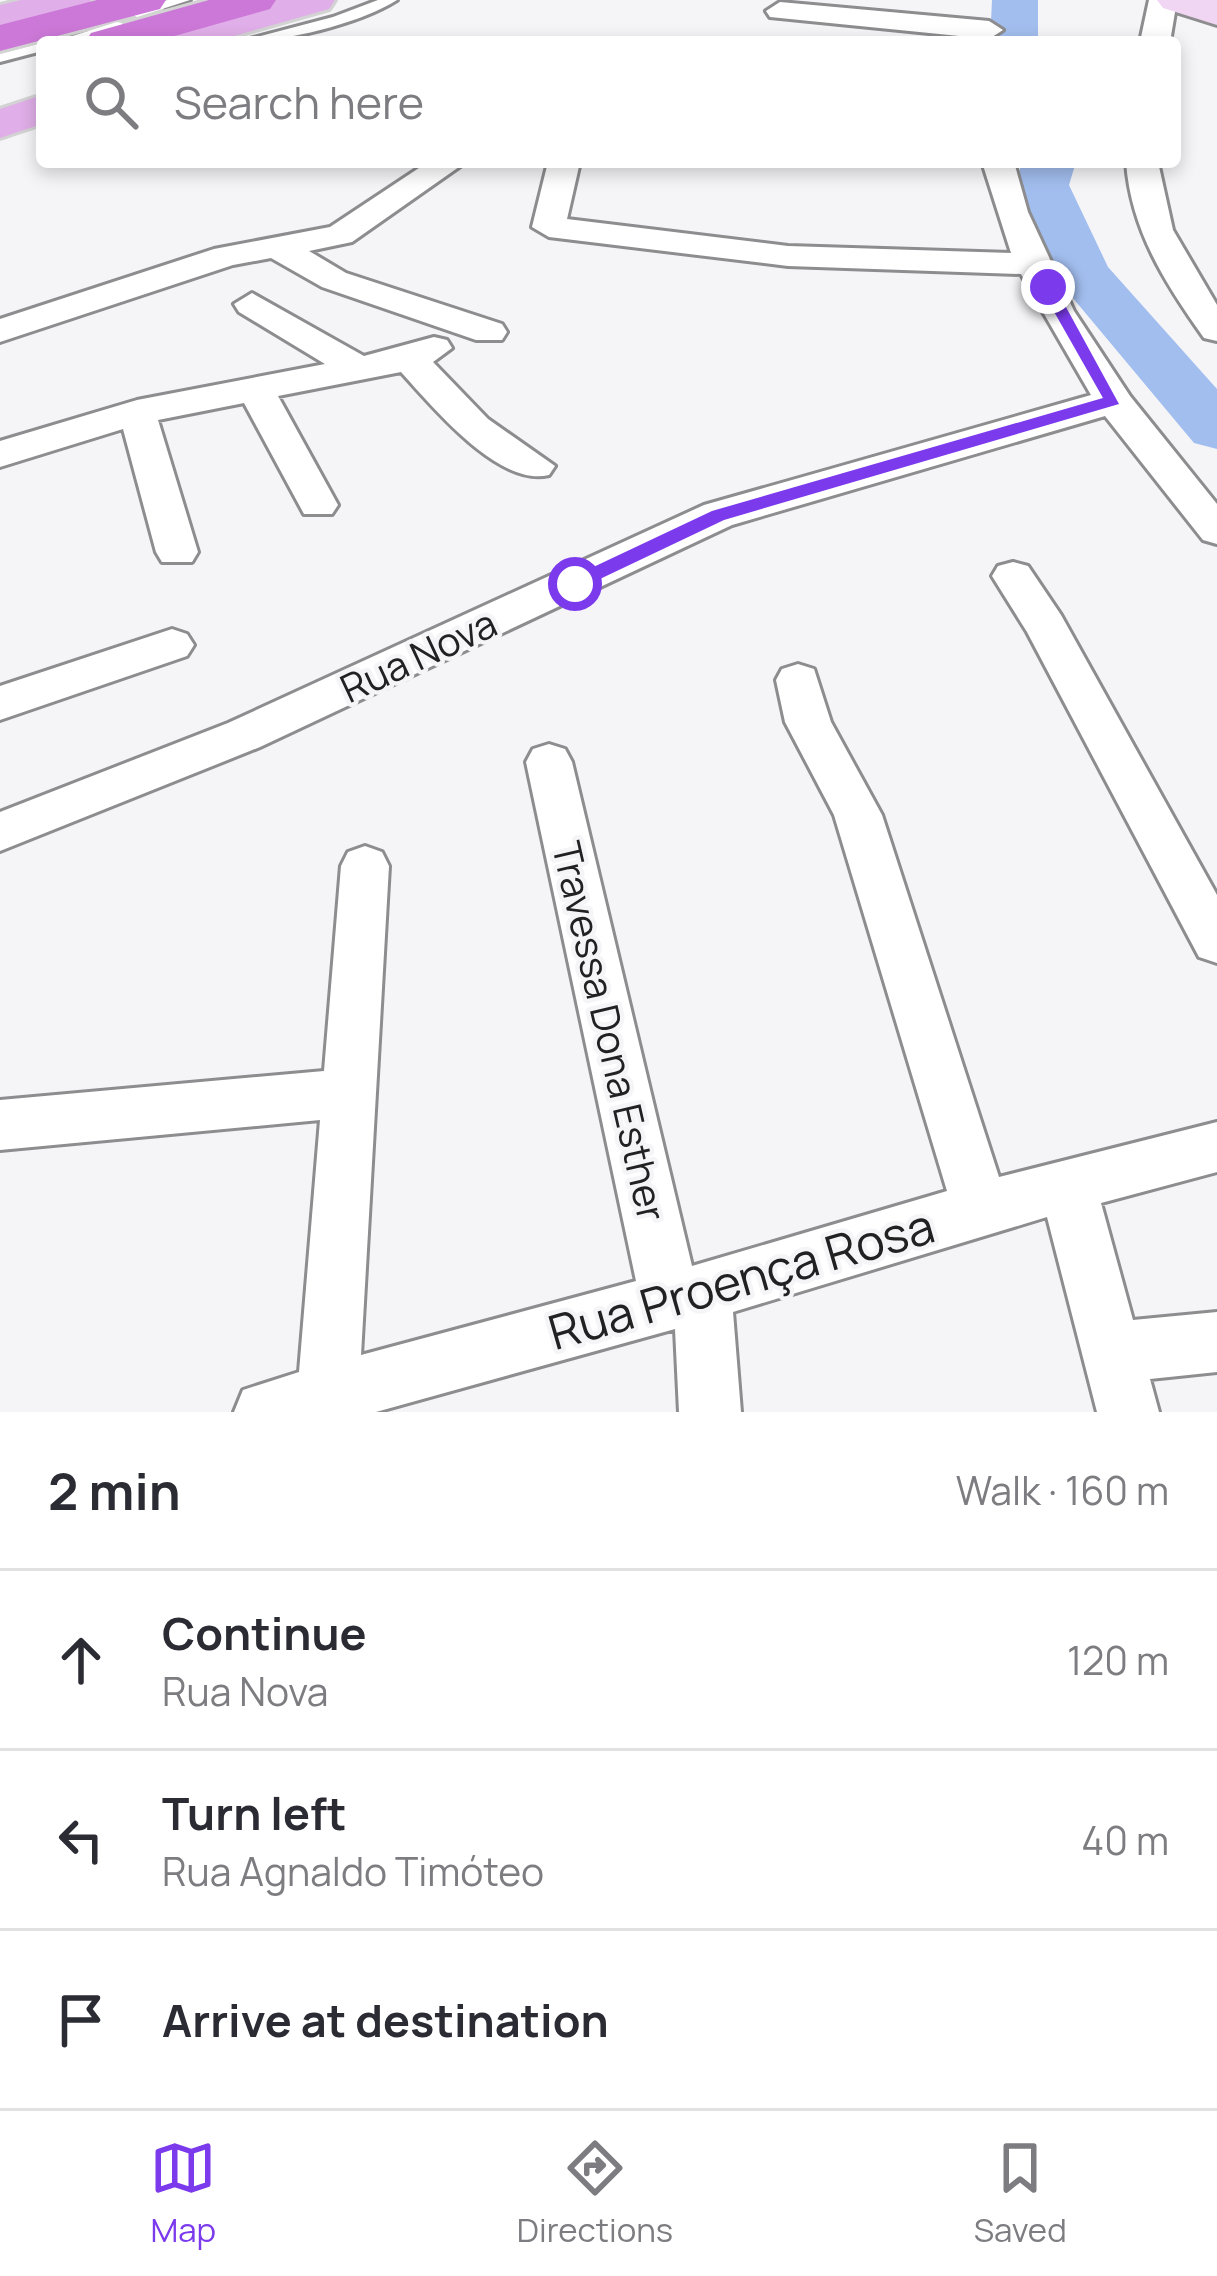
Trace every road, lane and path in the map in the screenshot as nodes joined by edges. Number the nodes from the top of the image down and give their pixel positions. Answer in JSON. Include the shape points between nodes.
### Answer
{"nodes":[{"id":1,"x":14,"y":0,"type":"edge"},
{"id":2,"x":70,"y":0,"type":"edge"},
{"id":3,"x":145,"y":0,"type":"edge"},
{"id":4,"x":183,"y":0,"type":"edge"},
{"id":5,"x":213,"y":0,"type":"edge"},
{"id":6,"x":256,"y":0,"type":"edge"},
{"id":7,"x":314,"y":0,"type":"edge"},
{"id":8,"x":351,"y":0,"type":"edge"},
{"id":9,"x":391,"y":0,"type":"edge"},
{"id":10,"x":1163,"y":0,"type":"edge"},
{"id":11,"x":1177,"y":0,"type":"edge"},
{"id":12,"x":0,"y":3,"type":"edge"},
{"id":13,"x":779,"y":6,"type":"edge"},
{"id":14,"x":1217,"y":13,"type":"edge"},
{"id":15,"x":0,"y":18,"type":"edge"},
{"id":16,"x":991,"y":24,"type":"edge"},
{"id":17,"x":61,"y":36,"type":"edge"},
{"id":18,"x":82,"y":36,"type":"edge"},
{"id":19,"x":127,"y":36,"type":"edge"},
{"id":20,"x":187,"y":36,"type":"edge"},
{"id":21,"x":245,"y":36,"type":"edge"},
{"id":22,"x":266,"y":36,"type":"edge"},
{"id":23,"x":778,"y":36,"type":"edge"},
{"id":24,"x":1156,"y":36,"type":"edge"},
{"id":25,"x":0,"y":38,"type":"edge"},
{"id":26,"x":36,"y":43,"type":"edge"},
{"id":27,"x":36,"y":48,"type":"edge"},
{"id":28,"x":0,"y":54,"type":"edge"},
{"id":29,"x":36,"y":62,"type":"edge"},
{"id":30,"x":0,"y":72,"type":"edge"},
{"id":31,"x":36,"y":82,"type":"edge"},
{"id":32,"x":0,"y":94,"type":"edge"},
{"id":33,"x":36,"y":111,"type":"edge"},
{"id":34,"x":0,"y":124,"type":"edge"},
{"id":35,"x":441,"y":168,"type":"edge"},
{"id":36,"x":563,"y":168,"type":"edge"},
{"id":37,"x":1000,"y":168,"type":"edge"},
{"id":38,"x":1142,"y":168,"type":"edge"},
{"id":39,"x":277,"y":248,"type":"junction"},
{"id":40,"x":1035,"y":265,"type":"junction"},
{"id":41,"x":251,"y":304,"type":"dead end"},
{"id":42,"x":1217,"y":330,"type":"edge"},
{"id":43,"x":0,"y":331,"type":"edge"},
{"id":44,"x":489,"y":332,"type":"dead end"},
{"id":45,"x":358,"y":369,"type":"junction"},
{"id":46,"x":257,"y":391,"type":"junction"},
{"id":47,"x":1113,"y":401,"type":"junction"},
{"id":48,"x":137,"y":412,"type":"junction"},
{"id":49,"x":0,"y":454,"type":"edge"},
{"id":50,"x":535,"y":466,"type":"dead end"},
{"id":51,"x":318,"y":505,"type":"dead end"},
{"id":52,"x":1217,"y":530,"type":"edge"},
{"id":53,"x":177,"y":552,"type":"dead end"},
{"id":54,"x":1013,"y":576,"type":"dead end"},
{"id":55,"x":172,"y":645,"type":"dead end"},
{"id":56,"x":798,"y":680,"type":"dead end"},
{"id":57,"x":0,"y":703,"type":"edge"},
{"id":58,"x":549,"y":762,"type":"dead end"},
{"id":59,"x":0,"y":832,"type":"edge"},
{"id":60,"x":364,"y":866,"type":"dead end"},
{"id":61,"x":1217,"y":942,"type":"edge"},
{"id":62,"x":349,"y":1093,"type":"junction"},
{"id":63,"x":0,"y":1125,"type":"edge"},
{"id":64,"x":1217,"y":1147,"type":"edge"},
{"id":65,"x":1068,"y":1188,"type":"junction"},
{"id":66,"x":981,"y":1208,"type":"junction"},
{"id":67,"x":686,"y":1296,"type":"junction"},
{"id":68,"x":1217,"y":1342,"type":"edge"},
{"id":69,"x":1115,"y":1352,"type":"junction"},
{"id":70,"x":328,"y":1396,"type":"junction"},
{"id":71,"x":265,"y":1412,"type":"edge"},
{"id":72,"x":710,"y":1412,"type":"edge"},
{"id":73,"x":1128,"y":1412,"type":"edge"}],
"edges":[{"from":1,"to":12,"type":"main road"},
{"from":2,"to":15,"type":"main road"},
{"from":3,"to":25,"type":"highway"},
{"from":4,"to":17,"type":"lane"},
{"from":5,"to":18,"type":"lane"},
{"from":6,"to":19,"type":"highway"},
{"from":7,"to":20,"type":"main road"},
{"from":8,"to":21,"type":"main road"},
{"from":9,"to":22,"type":"lane"},
{"from":10,"to":24,"type":"street"},
{"from":11,"to":14,"type":"street"},
{"from":13,"to":16,"type":"street"},
{"from":13,"to":23,"type":"street"},
{"from":26,"to":28,"type":"lane"},
{"from":27,"to":28,"type":"lane"},
{"from":29,"to":30,"type":"highway"},
{"from":31,"to":32,"type":"main road"},
{"from":33,"to":34,"type":"main road"},
{"from":35,"to":39,"type":"street","via":[[340,236]]},
{"from":36,"to":40,"type":"street","via":[[549,227],[807,257]]},
{"from":37,"to":40,"type":"street"},
{"from":38,"to":42,"type":"street","via":[[1163,246]]},
{"from":39,"to":43,"type":"street","via":[[151,278]]},
{"from":39,"to":44,"type":"street","via":[[334,280]]},
{"from":40,"to":47,"type":"street"},
{"from":41,"to":45,"type":"street"},
{"from":45,"to":46,"type":"street"},
{"from":45,"to":50,"type":"street","via":[[422,354],[474,428]]},
{"from":46,"to":48,"type":"street"},
{"from":46,"to":51,"type":"street"},
{"from":47,"to":52,"type":"street"},
{"from":47,"to":59,"type":"street","name":"Rua Nova","via":[[718,515],[244,736]]},
{"from":48,"to":49,"type":"street"},
{"from":48,"to":53,"type":"street"},
{"from":54,"to":61,"type":"street"},
{"from":55,"to":57,"type":"street"},
{"from":56,"to":66,"type":"street","via":[[808,722],[858,815]]},
{"from":58,"to":67,"type":"street","name":"Travessa Dona Esther"},
{"from":60,"to":62,"type":"street"},
{"from":62,"to":63,"type":"street"},
{"from":62,"to":70,"type":"street"},
{"from":64,"to":65,"type":"street","name":"Rua Proença Rosa"},
{"from":65,"to":66,"type":"street","name":"Rua Proença Rosa"},
{"from":65,"to":69,"type":"street"},
{"from":66,"to":67,"type":"street","name":"Rua Proença Rosa"},
{"from":67,"to":70,"type":"street","name":"Rua Proença Rosa"},
{"from":67,"to":72,"type":"street","name":"Travessa Dona Esther"},
{"from":68,"to":69,"type":"street"},
{"from":69,"to":73,"type":"street"},
{"from":70,"to":71,"type":"street","name":"Rua Proença Rosa"}]}
